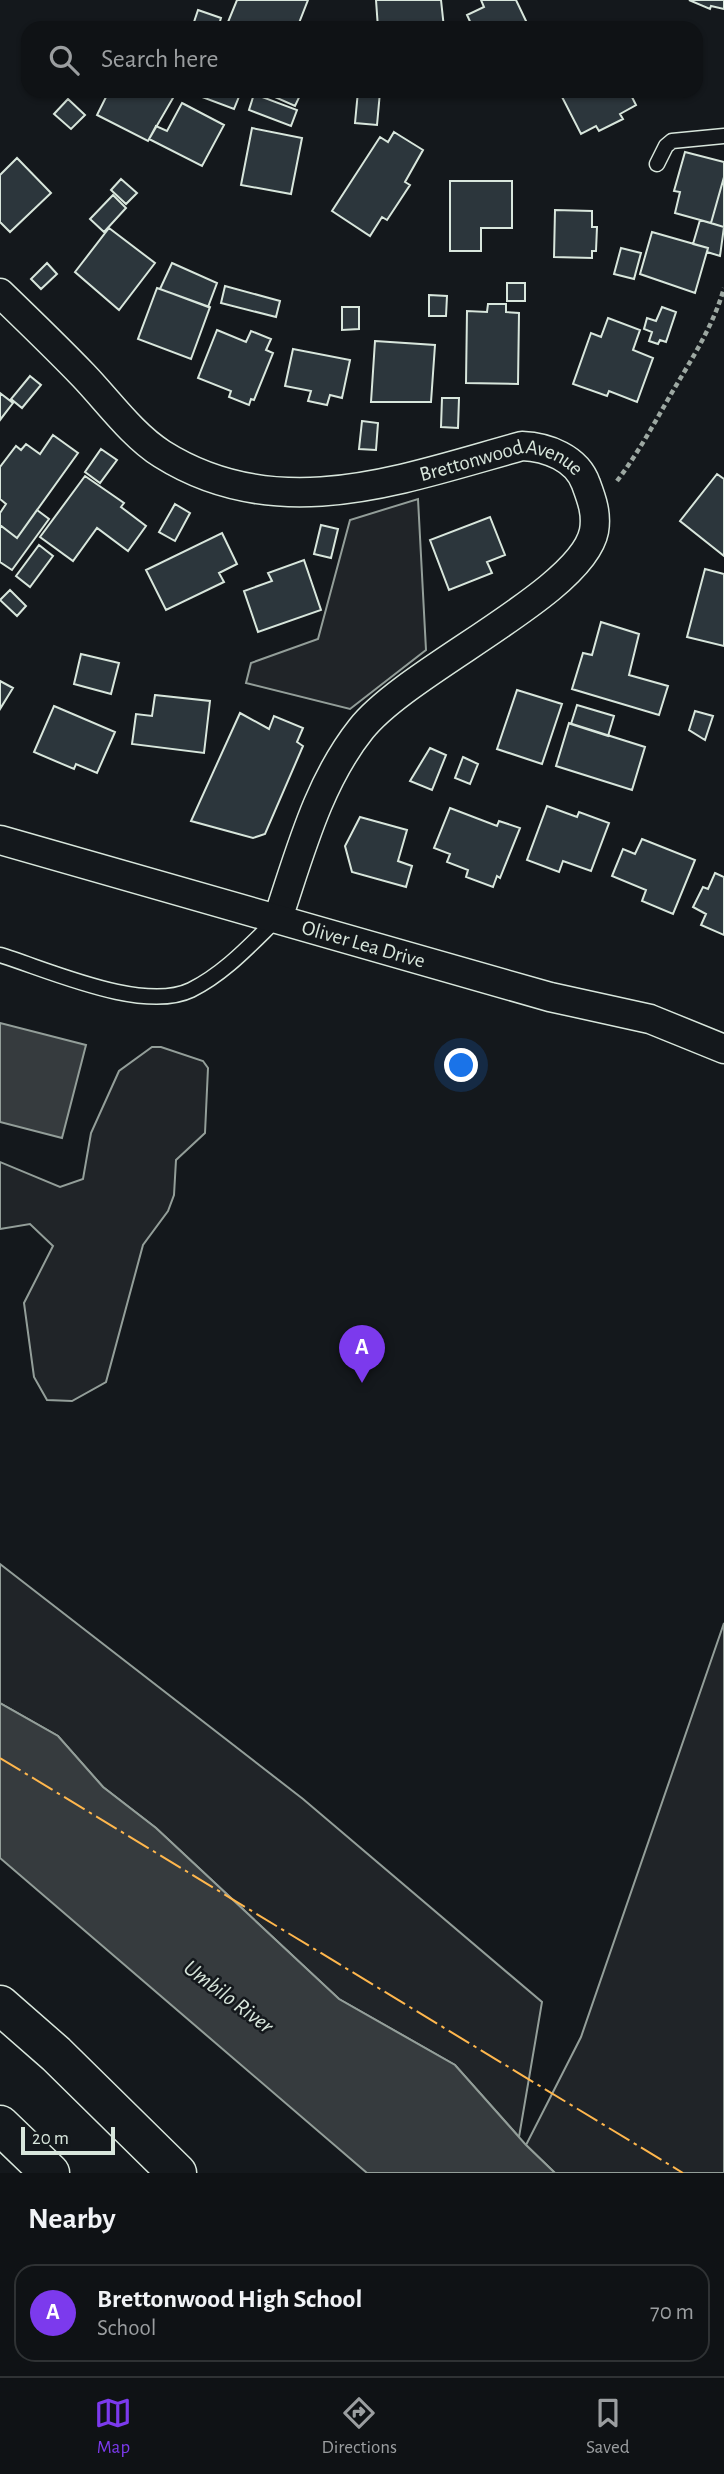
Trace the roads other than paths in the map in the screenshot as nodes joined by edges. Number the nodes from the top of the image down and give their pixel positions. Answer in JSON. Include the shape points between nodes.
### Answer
{"nodes":[{"id":1,"x":724,"y":136,"type":"edge"},
{"id":2,"x":657,"y":164,"type":"dead end"},
{"id":3,"x":0,"y":293,"type":"edge"},
{"id":4,"x":0,"y":840,"type":"edge"},
{"id":5,"x":278,"y":918,"type":"junction"},
{"id":6,"x":0,"y":955,"type":"edge"},
{"id":7,"x":724,"y":1049,"type":"edge"},
{"id":8,"x":0,"y":2005,"type":"edge"},
{"id":9,"x":0,"y":2125,"type":"edge"},
{"id":10,"x":50,"y":2173,"type":"edge"},
{"id":11,"x":177,"y":2173,"type":"edge"}],
"edges":[{"from":1,"to":2,"type":"lane","via":[[672,141]]},
{"from":3,"to":5,"type":"street","name":"Brettonwood Avenue","via":[[161,454],[209,477],[259,492],[302,495],[379,486],[522,446],[542,447],[567,459],[585,479],[595,509],[594,532],[583,557],[555,585],[405,690],[363,727],[333,770]]},
{"from":4,"to":5,"type":"street","name":"Oliver Lea Drive"},
{"from":5,"to":6,"type":"lane","via":[[228,967],[189,991],[155,998],[120,993]]},
{"from":5,"to":7,"type":"street","name":"Oliver Lea Drive","via":[[550,997],[650,1019]]},
{"from":8,"to":11,"type":"highway"},
{"from":9,"to":10,"type":"highway"}]}
